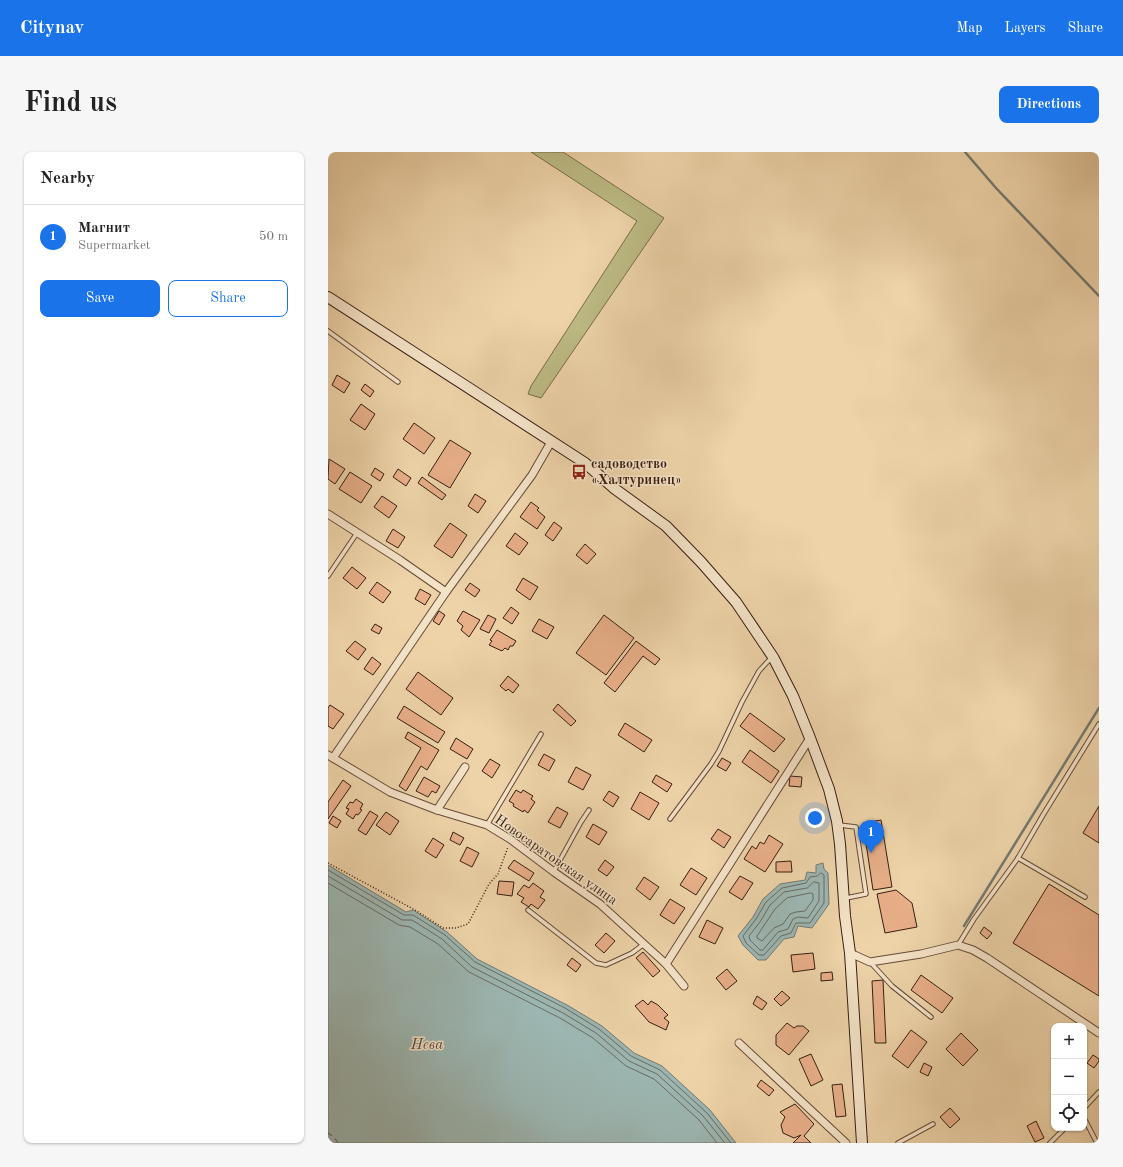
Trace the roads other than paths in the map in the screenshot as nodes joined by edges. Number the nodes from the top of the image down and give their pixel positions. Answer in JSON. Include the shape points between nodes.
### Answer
{"nodes":[{"id":1,"x":328,"y":297,"type":"edge"},
{"id":2,"x":328,"y":331,"type":"edge"},
{"id":3,"x":398,"y":382,"type":"dead end"},
{"id":4,"x":551,"y":442,"type":"junction"},
{"id":5,"x":328,"y":514,"type":"edge"},
{"id":6,"x":357,"y":533,"type":"junction"},
{"id":7,"x":328,"y":576,"type":"edge"},
{"id":8,"x":446,"y":592,"type":"junction"},
{"id":9,"x":773,"y":657,"type":"junction"},
{"id":10,"x":1099,"y":724,"type":"edge"},
{"id":11,"x":1095,"y":731,"type":"junction"},
{"id":12,"x":1099,"y":733,"type":"edge"},
{"id":13,"x":541,"y":734,"type":"dead end"},
{"id":14,"x":810,"y":738,"type":"junction"},
{"id":15,"x":330,"y":756,"type":"edge"},
{"id":16,"x":465,"y":767,"type":"dead end"},
{"id":17,"x":437,"y":810,"type":"junction"},
{"id":18,"x":589,"y":810,"type":"dead end"},
{"id":19,"x":670,"y":819,"type":"dead end"},
{"id":20,"x":487,"y":825,"type":"junction"},
{"id":21,"x":838,"y":825,"type":"junction"},
{"id":22,"x":1018,"y":858,"type":"junction"},
{"id":23,"x":554,"y":872,"type":"junction"},
{"id":24,"x":1085,"y":897,"type":"dead end"},
{"id":25,"x":845,"y":898,"type":"junction"},
{"id":26,"x":528,"y":910,"type":"dead end"},
{"id":27,"x":644,"y":944,"type":"junction"},
{"id":28,"x":958,"y":946,"type":"junction"},
{"id":29,"x":850,"y":953,"type":"junction"},
{"id":30,"x":870,"y":962,"type":"junction"},
{"id":31,"x":666,"y":964,"type":"junction"},
{"id":32,"x":684,"y":986,"type":"dead end"},
{"id":33,"x":930,"y":1017,"type":"dead end"},
{"id":34,"x":1099,"y":1033,"type":"edge"},
{"id":35,"x":739,"y":1042,"type":"dead end"},
{"id":36,"x":1099,"y":1092,"type":"edge"},
{"id":37,"x":1087,"y":1105,"type":"edge"},
{"id":38,"x":933,"y":1124,"type":"dead end"},
{"id":39,"x":1087,"y":1124,"type":"edge"},
{"id":40,"x":1061,"y":1131,"type":"edge"},
{"id":41,"x":846,"y":1143,"type":"edge"},
{"id":42,"x":862,"y":1143,"type":"edge"},
{"id":43,"x":898,"y":1143,"type":"edge"},
{"id":44,"x":1050,"y":1143,"type":"edge"},
{"id":45,"x":1097,"y":1143,"type":"edge"}],
"edges":[{"from":1,"to":4,"type":"main road"},
{"from":2,"to":3,"type":"lane"},
{"from":4,"to":8,"type":"street","via":[[532,475]]},
{"from":4,"to":9,"type":"main road","via":[[585,464],[666,526],[736,602]]},
{"from":5,"to":6,"type":"street"},
{"from":6,"to":7,"type":"lane"},
{"from":6,"to":8,"type":"street"},
{"from":8,"to":15,"type":"street"},
{"from":9,"to":14,"type":"main road"},
{"from":9,"to":19,"type":"lane","via":[[759,671],[711,764]]},
{"from":10,"to":11,"type":"lane"},
{"from":11,"to":12,"type":"lane"},
{"from":11,"to":22,"type":"lane"},
{"from":13,"to":20,"type":"lane"},
{"from":14,"to":21,"type":"main road","via":[[829,789]]},
{"from":14,"to":31,"type":"street"},
{"from":15,"to":17,"type":"street","name":"Новосаратовская улица","via":[[390,792]]},
{"from":16,"to":17,"type":"street"},
{"from":17,"to":20,"type":"street","name":"Новосаратовская улица"},
{"from":18,"to":23,"type":"lane"},
{"from":20,"to":23,"type":"street","name":"Новосаратовская улица"},
{"from":21,"to":25,"type":"main road"},
{"from":21,"to":25,"type":"lane","via":[[856,827],[866,894]]},
{"from":22,"to":24,"type":"lane"},
{"from":22,"to":28,"type":"lane"},
{"from":23,"to":27,"type":"street","name":"Новосаратовская улица","via":[[600,904]]},
{"from":25,"to":29,"type":"main road"},
{"from":26,"to":27,"type":"lane","via":[[596,963],[606,965],[632,953]]},
{"from":27,"to":31,"type":"street","name":"Новосаратовская улица"},
{"from":28,"to":30,"type":"street"},
{"from":28,"to":34,"type":"street","via":[[973,950],[987,958]]},
{"from":29,"to":30,"type":"street"},
{"from":29,"to":42,"type":"main road"},
{"from":30,"to":33,"type":"lane","via":[[892,986]]},
{"from":31,"to":32,"type":"street","name":"Новосаратовская улица"},
{"from":35,"to":41,"type":"street"},
{"from":36,"to":37,"type":"lane"},
{"from":38,"to":43,"type":"lane"},
{"from":39,"to":45,"type":"lane"},
{"from":40,"to":44,"type":"lane"}]}
